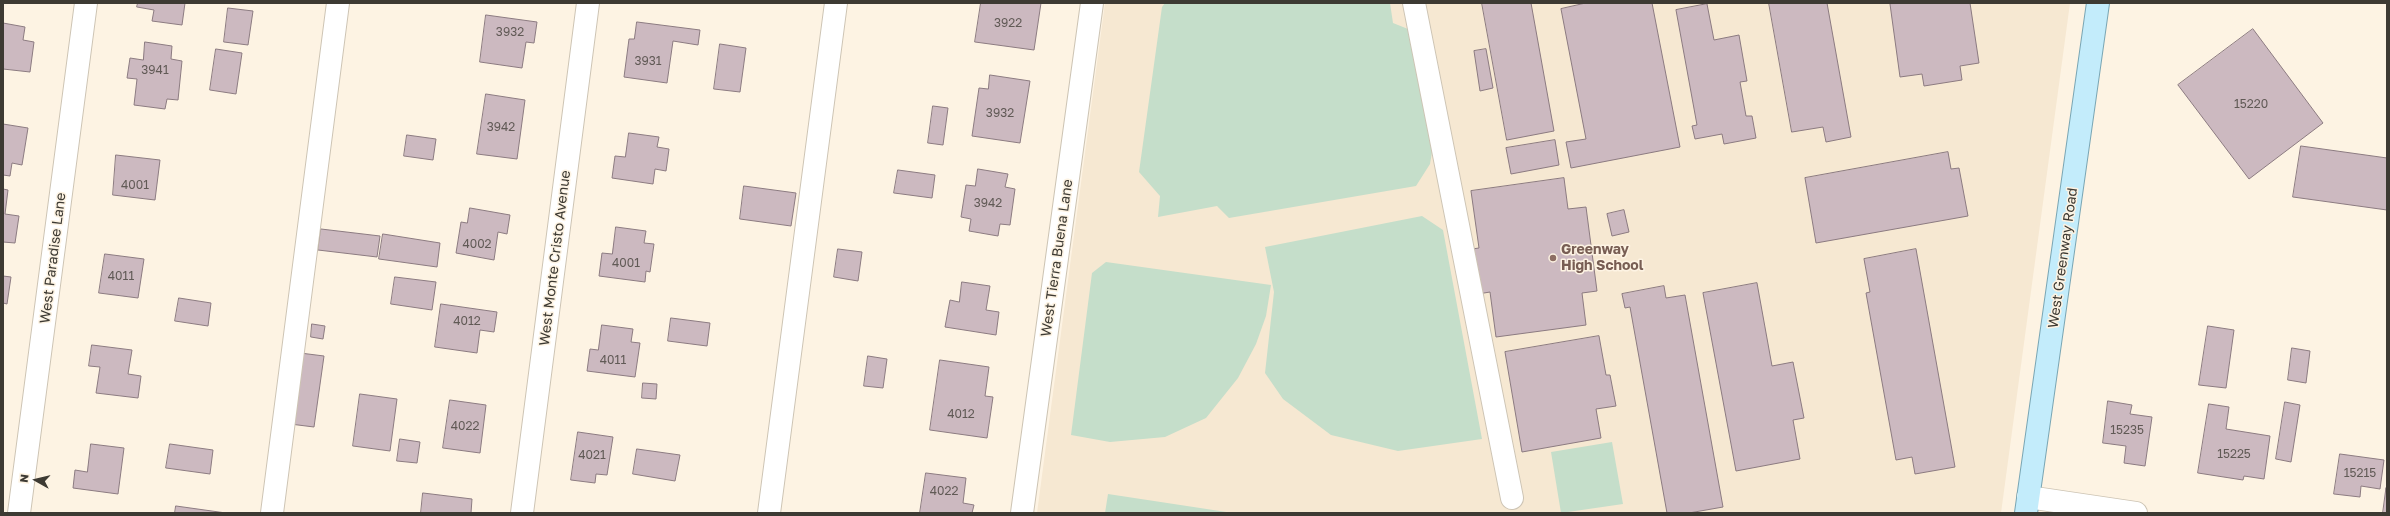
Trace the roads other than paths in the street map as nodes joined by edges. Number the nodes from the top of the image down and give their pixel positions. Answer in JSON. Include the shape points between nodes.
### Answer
{"nodes":[{"id":1,"x":86,"y":3,"type":"edge"},
{"id":2,"x":338,"y":3,"type":"edge"},
{"id":3,"x":588,"y":3,"type":"edge"},
{"id":4,"x":836,"y":3,"type":"edge"},
{"id":5,"x":1092,"y":3,"type":"edge"},
{"id":6,"x":1414,"y":3,"type":"edge"},
{"id":7,"x":2098,"y":3,"type":"edge"},
{"id":8,"x":1512,"y":498,"type":"dead end"},
{"id":9,"x":2027,"y":505,"type":"edge"},
{"id":10,"x":19,"y":513,"type":"edge"},
{"id":11,"x":272,"y":513,"type":"edge"},
{"id":12,"x":522,"y":513,"type":"edge"},
{"id":13,"x":769,"y":513,"type":"edge"},
{"id":14,"x":1022,"y":513,"type":"edge"},
{"id":15,"x":2136,"y":513,"type":"edge"}],
"edges":[{"from":1,"to":10,"type":"street","name":"West Paradise Lane"},
{"from":2,"to":11,"type":"street"},
{"from":3,"to":12,"type":"street","name":"West Monte Cristo Avenue"},
{"from":4,"to":13,"type":"street"},
{"from":5,"to":14,"type":"street","name":"West Tierra Buena Lane"},
{"from":6,"to":8,"type":"street"},
{"from":7,"to":9,"type":"main road","name":"West Greenway Road","via":[[2045,394]]},
{"from":9,"to":15,"type":"street"}]}
